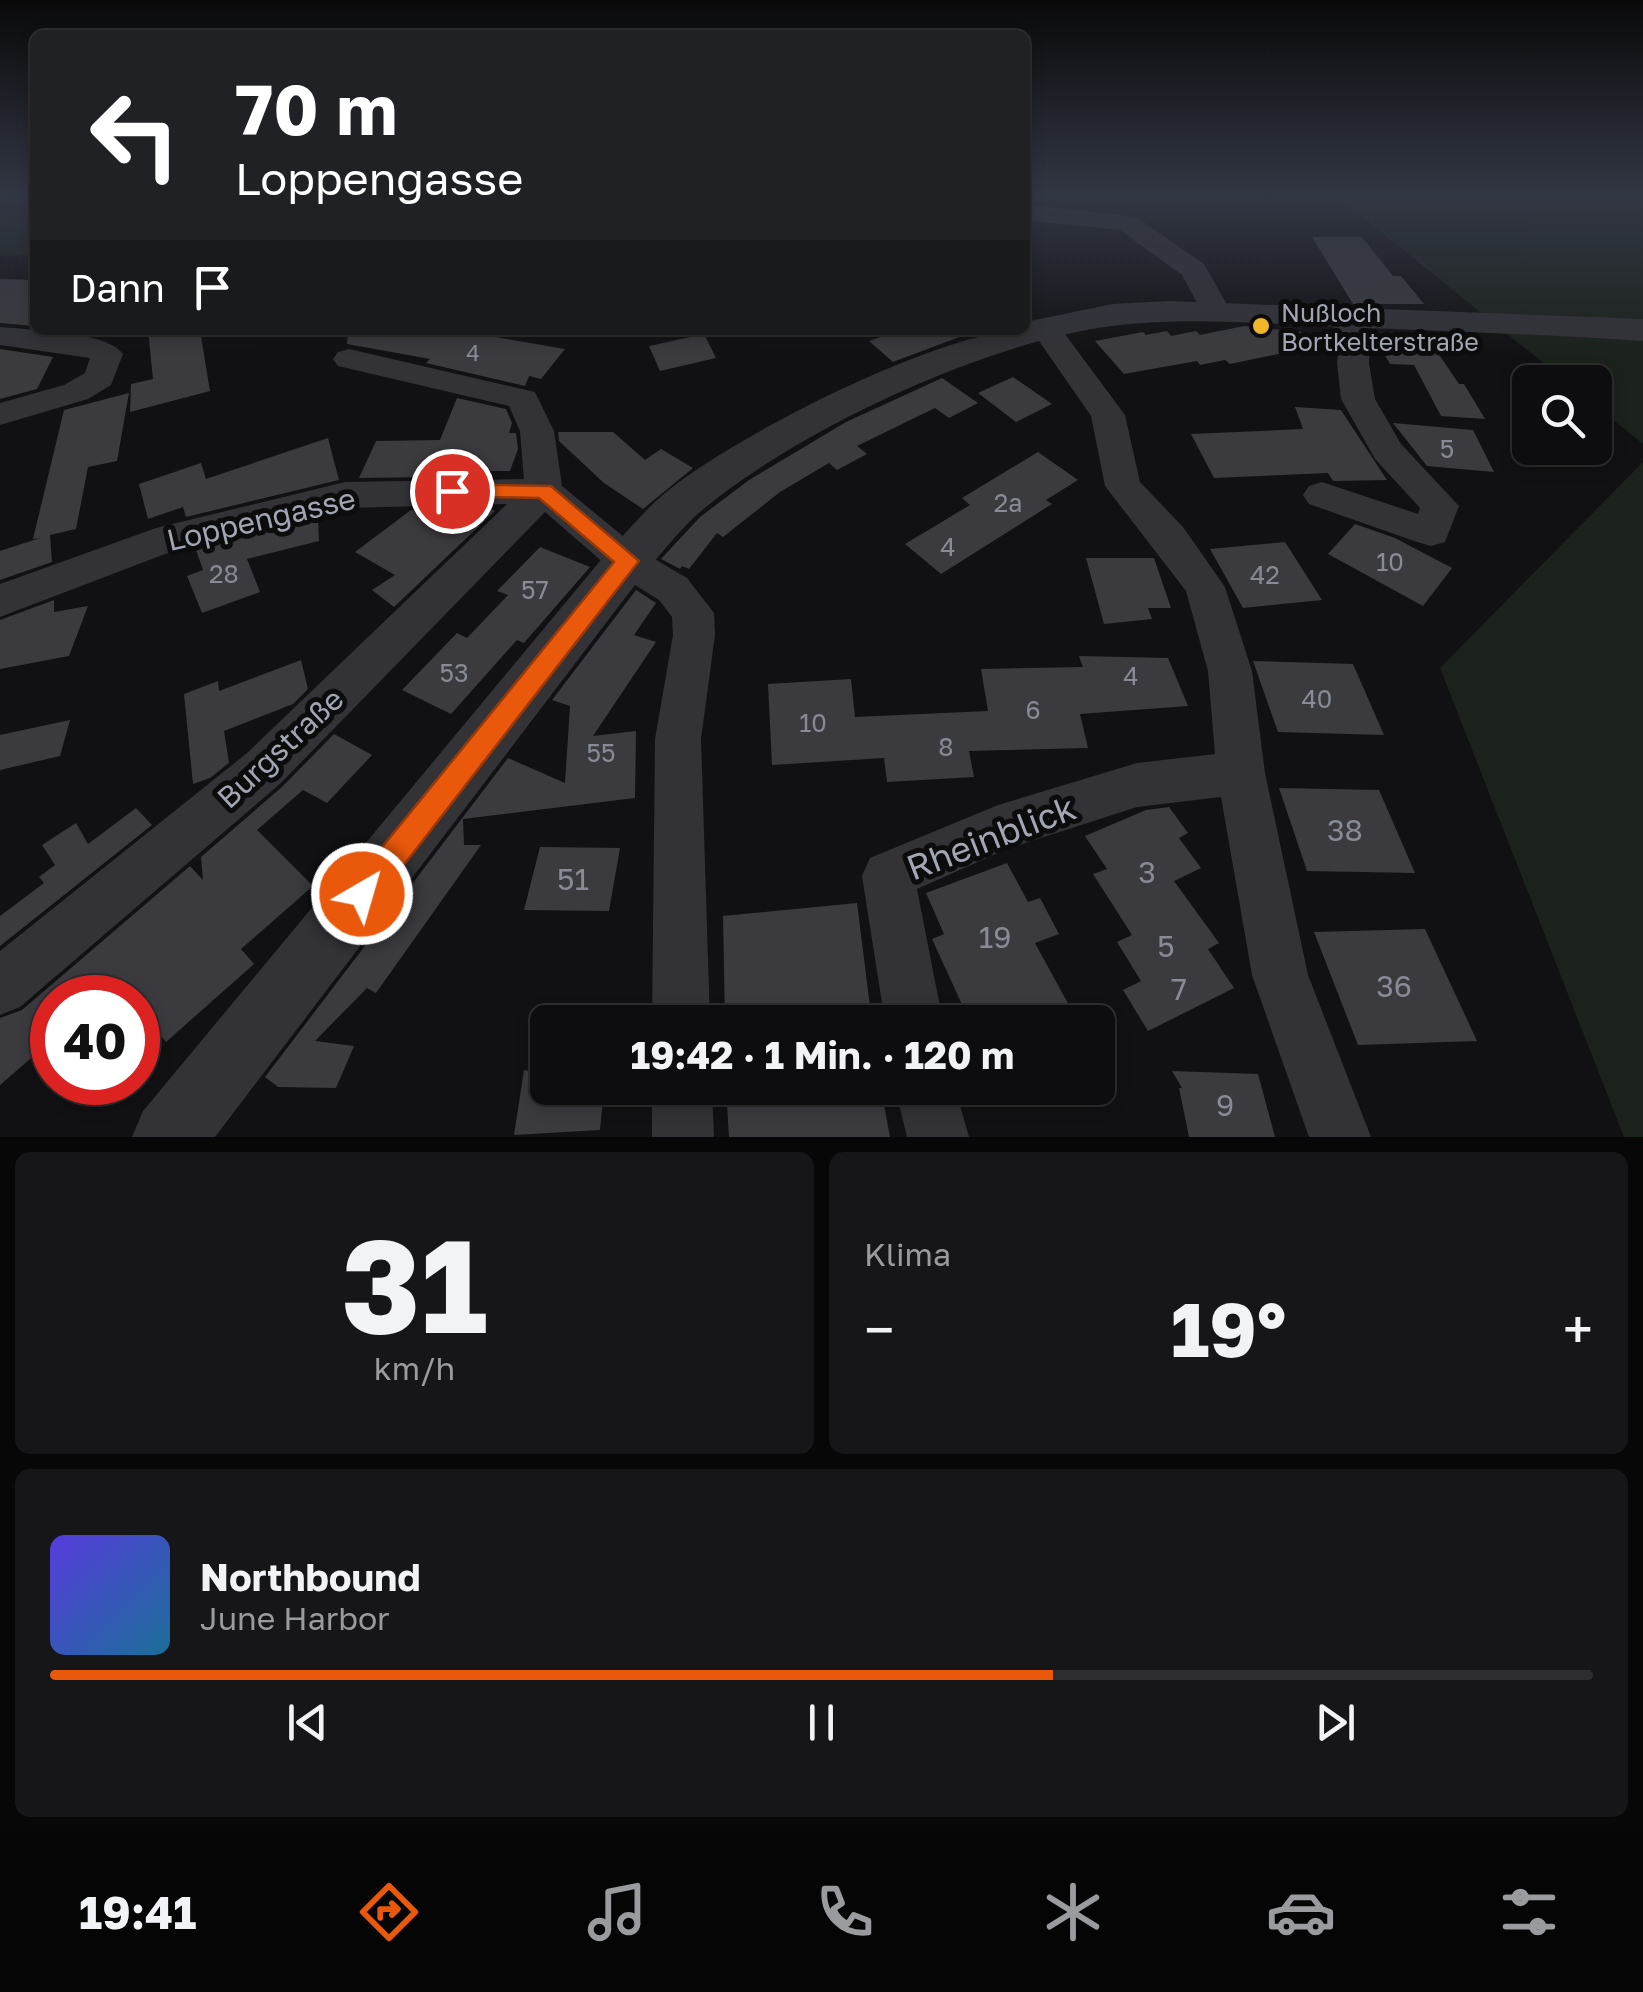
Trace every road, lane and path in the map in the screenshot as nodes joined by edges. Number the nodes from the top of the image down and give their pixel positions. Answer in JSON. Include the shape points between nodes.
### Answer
{"nodes":[{"id":1,"x":1165,"y":250,"type":"edge"},
{"id":2,"x":1214,"y":310,"type":"junction"},
{"id":3,"x":1342,"y":316,"type":"junction"},
{"id":4,"x":1045,"y":328,"type":"junction"},
{"id":5,"x":1643,"y":330,"type":"edge"},
{"id":6,"x":1030,"y":333,"type":"edge"},
{"id":7,"x":1024,"y":335,"type":"edge"},
{"id":8,"x":0,"y":336,"type":"edge"},
{"id":9,"x":350,"y":359,"type":"dead end"},
{"id":10,"x":0,"y":414,"type":"edge"},
{"id":11,"x":544,"y":491,"type":"junction"},
{"id":12,"x":1322,"y":496,"type":"dead end"},
{"id":13,"x":627,"y":561,"type":"junction"},
{"id":14,"x":0,"y":601,"type":"edge"},
{"id":15,"x":1241,"y":773,"type":"junction"},
{"id":16,"x":0,"y":987,"type":"edge"},
{"id":17,"x":681,"y":1005,"type":"edge"},
{"id":18,"x":911,"y":1005,"type":"edge"},
{"id":19,"x":682,"y":1105,"type":"edge"},
{"id":20,"x":930,"y":1105,"type":"edge"},
{"id":21,"x":169,"y":1137,"type":"edge"},
{"id":22,"x":683,"y":1137,"type":"edge"},
{"id":23,"x":938,"y":1137,"type":"edge"},
{"id":24,"x":1340,"y":1137,"type":"edge"}],
"edges":[{"from":1,"to":2,"type":"street","via":[[1194,270]]},
{"from":2,"to":3,"type":"street"},
{"from":2,"to":4,"type":"street","via":[[1113,314]]},
{"from":3,"to":5,"type":"street"},
{"from":3,"to":12,"type":"street","via":[[1355,339],[1358,398],[1388,451],[1440,506],[1430,532]]},
{"from":4,"to":6,"type":"street"},
{"from":4,"to":15,"type":"street","via":[[1108,415],[1123,486],[1205,587],[1230,671]]},
{"from":7,"to":13,"type":"street","via":[[870,395],[766,448],[694,493]]},
{"from":8,"to":10,"type":"street","via":[[107,354],[100,378],[76,392]]},
{"from":9,"to":11,"type":"street","via":[[522,399],[537,431]]},
{"from":11,"to":13,"type":"street"},
{"from":11,"to":14,"type":"street","name":"Loppengasse","via":[[345,495],[156,542]]},
{"from":11,"to":16,"type":"street","name":"Burgstraße","via":[[264,768]]},
{"from":13,"to":17,"type":"street","via":[[673,589],[692,614],[678,739]]},
{"from":13,"to":21,"type":"street"},
{"from":15,"to":18,"type":"street","name":"Rheinblick","via":[[1137,785],[998,828],[888,876]]},
{"from":15,"to":24,"type":"street","via":[[1280,975]]},
{"from":19,"to":22,"type":"street"},
{"from":20,"to":23,"type":"street"}]}
